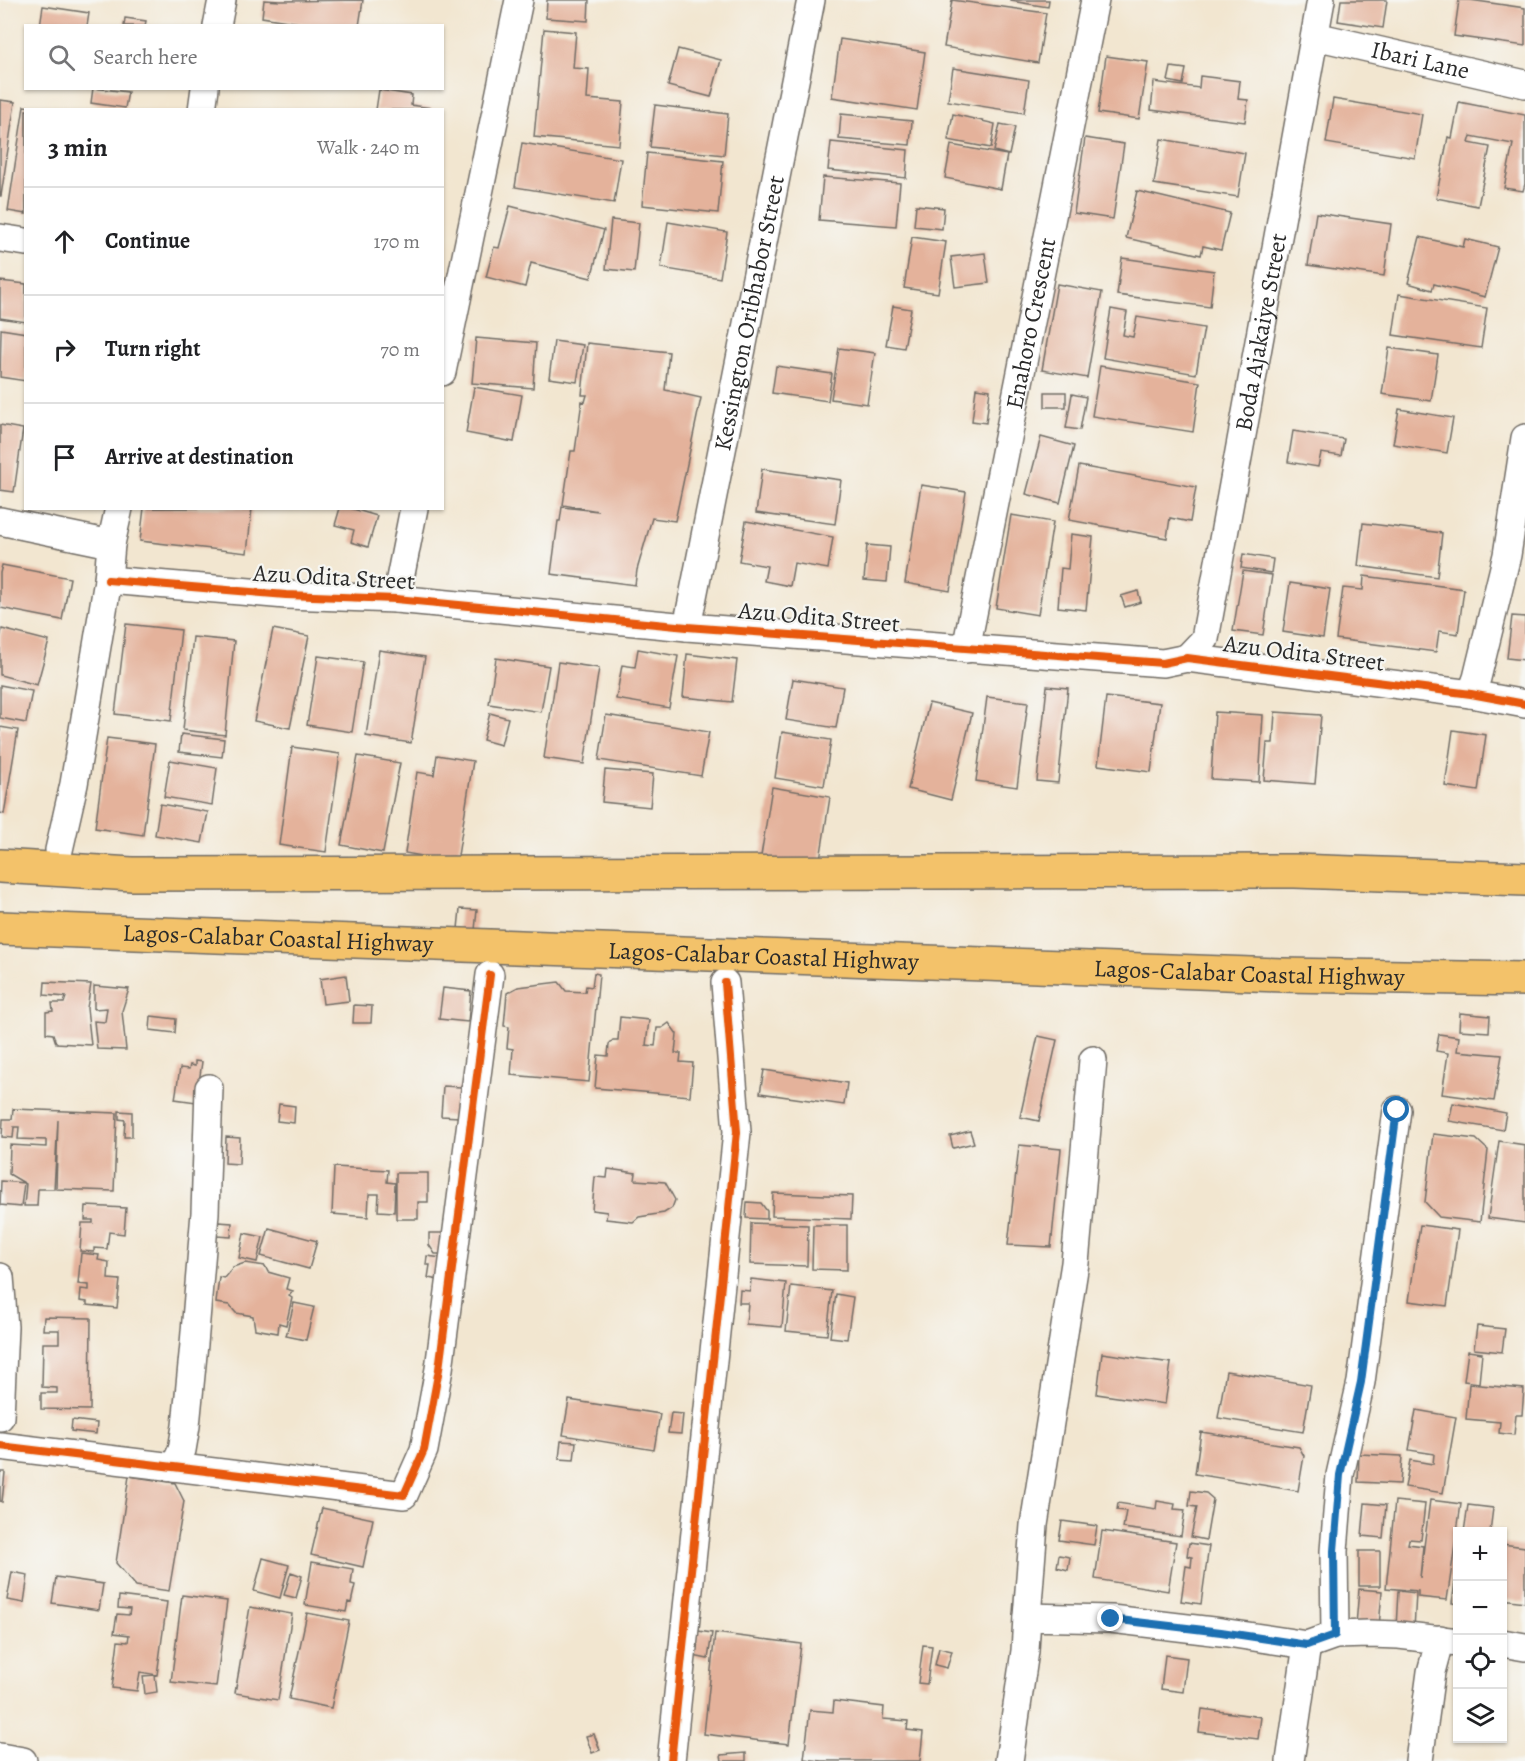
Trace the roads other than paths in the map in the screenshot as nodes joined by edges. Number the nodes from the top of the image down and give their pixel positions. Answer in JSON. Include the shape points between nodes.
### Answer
{"nodes":[{"id":1,"x":222,"y":0,"type":"edge"},
{"id":2,"x":519,"y":0,"type":"edge"},
{"id":3,"x":811,"y":0,"type":"edge"},
{"id":4,"x":1095,"y":0,"type":"edge"},
{"id":5,"x":1321,"y":0,"type":"edge"},
{"id":6,"x":217,"y":24,"type":"edge"},
{"id":7,"x":1315,"y":36,"type":"junction"},
{"id":8,"x":1525,"y":84,"type":"edge"},
{"id":9,"x":206,"y":90,"type":"edge"},
{"id":10,"x":202,"y":108,"type":"edge"},
{"id":11,"x":0,"y":238,"type":"edge"},
{"id":12,"x":24,"y":242,"type":"edge"},
{"id":13,"x":444,"y":362,"type":"edge"},
{"id":14,"x":1525,"y":438,"type":"edge"},
{"id":15,"x":119,"y":510,"type":"edge"},
{"id":16,"x":414,"y":510,"type":"edge"},
{"id":17,"x":0,"y":521,"type":"edge"},
{"id":18,"x":111,"y":544,"type":"junction"},
{"id":19,"x":108,"y":580,"type":"junction"},
{"id":20,"x":396,"y":599,"type":"junction"},
{"id":21,"x":687,"y":627,"type":"junction"},
{"id":22,"x":966,"y":649,"type":"junction"},
{"id":23,"x":1187,"y":658,"type":"junction"},
{"id":24,"x":1471,"y":694,"type":"junction"},
{"id":25,"x":1525,"y":704,"type":"edge"},
{"id":26,"x":59,"y":850,"type":"dead end"},
{"id":27,"x":0,"y":866,"type":"edge"},
{"id":28,"x":1525,"y":879,"type":"edge"},
{"id":29,"x":0,"y":928,"type":"edge"},
{"id":30,"x":490,"y":975,"type":"dead end"},
{"id":31,"x":1525,"y":979,"type":"edge"},
{"id":32,"x":725,"y":983,"type":"dead end"},
{"id":33,"x":1093,"y":1060,"type":"dead end"},
{"id":34,"x":209,"y":1088,"type":"dead end"},
{"id":35,"x":1397,"y":1110,"type":"dead end"},
{"id":36,"x":0,"y":1277,"type":"edge"},
{"id":37,"x":0,"y":1417,"type":"edge"},
{"id":38,"x":0,"y":1446,"type":"edge"},
{"id":39,"x":174,"y":1467,"type":"junction"},
{"id":40,"x":1027,"y":1617,"type":"junction"},
{"id":41,"x":1335,"y":1635,"type":"junction"},
{"id":42,"x":1449,"y":1640,"type":"edge"},
{"id":43,"x":1507,"y":1644,"type":"edge"},
{"id":44,"x":1307,"y":1645,"type":"junction"},
{"id":45,"x":1525,"y":1647,"type":"edge"},
{"id":46,"x":0,"y":1757,"type":"edge"},
{"id":47,"x":22,"y":1761,"type":"edge"},
{"id":48,"x":671,"y":1761,"type":"edge"},
{"id":49,"x":1009,"y":1761,"type":"edge"},
{"id":50,"x":1290,"y":1761,"type":"edge"},
{"id":51,"x":1419,"y":1761,"type":"edge"}],
"edges":[{"from":1,"to":6,"type":"street"},
{"from":2,"to":13,"type":"street"},
{"from":3,"to":21,"type":"street","name":"Kessington Oribhabor Street"},
{"from":4,"to":22,"type":"street","name":"Enahoro Crescent"},
{"from":5,"to":7,"type":"street","name":"Boda Ajakaiye Street"},
{"from":7,"to":8,"type":"street","name":"Ibari Lane"},
{"from":7,"to":23,"type":"street","name":"Boda Ajakaiye Street","via":[[1205,639]]},
{"from":9,"to":10,"type":"street"},
{"from":11,"to":12,"type":"street"},
{"from":14,"to":24,"type":"street","via":[[1507,555]]},
{"from":15,"to":18,"type":"street"},
{"from":16,"to":20,"type":"street"},
{"from":17,"to":18,"type":"street"},
{"from":18,"to":19,"type":"street"},
{"from":19,"to":20,"type":"street","name":"Azu Odita Street","via":[[286,596]]},
{"from":19,"to":26,"type":"street"},
{"from":20,"to":21,"type":"street","name":"Azu Odita Street"},
{"from":21,"to":22,"type":"street","name":"Azu Odita Street"},
{"from":22,"to":23,"type":"street","name":"Azu Odita Street","via":[[1164,663]]},
{"from":23,"to":24,"type":"street","name":"Azu Odita Street"},
{"from":24,"to":25,"type":"street","name":"Azu Odita Street"},
{"from":27,"to":28,"type":"highway","via":[[132,874],[1295,871]]},
{"from":29,"to":31,"type":"highway","name":"Lagos-Calabar Coastal Highway","via":[[1282,975]]},
{"from":30,"to":39,"type":"street","via":[[439,1369],[424,1450],[404,1495]]},
{"from":32,"to":48,"type":"street","via":[[737,1132]]},
{"from":33,"to":40,"type":"street","via":[[1075,1263],[1034,1525]]},
{"from":34,"to":39,"type":"street","via":[[206,1213],[193,1356],[185,1434]]},
{"from":35,"to":41,"type":"street","via":[[1361,1382],[1340,1475],[1334,1551]]},
{"from":36,"to":37,"type":"street","via":[[4,1327]]},
{"from":38,"to":39,"type":"street"},
{"from":40,"to":44,"type":"street","via":[[1111,1619]]},
{"from":40,"to":49,"type":"street"},
{"from":41,"to":42,"type":"street"},
{"from":41,"to":44,"type":"street"},
{"from":42,"to":51,"type":"street","via":[[1431,1672]]},
{"from":43,"to":45,"type":"street"},
{"from":44,"to":50,"type":"street"},
{"from":46,"to":47,"type":"street"}]}
